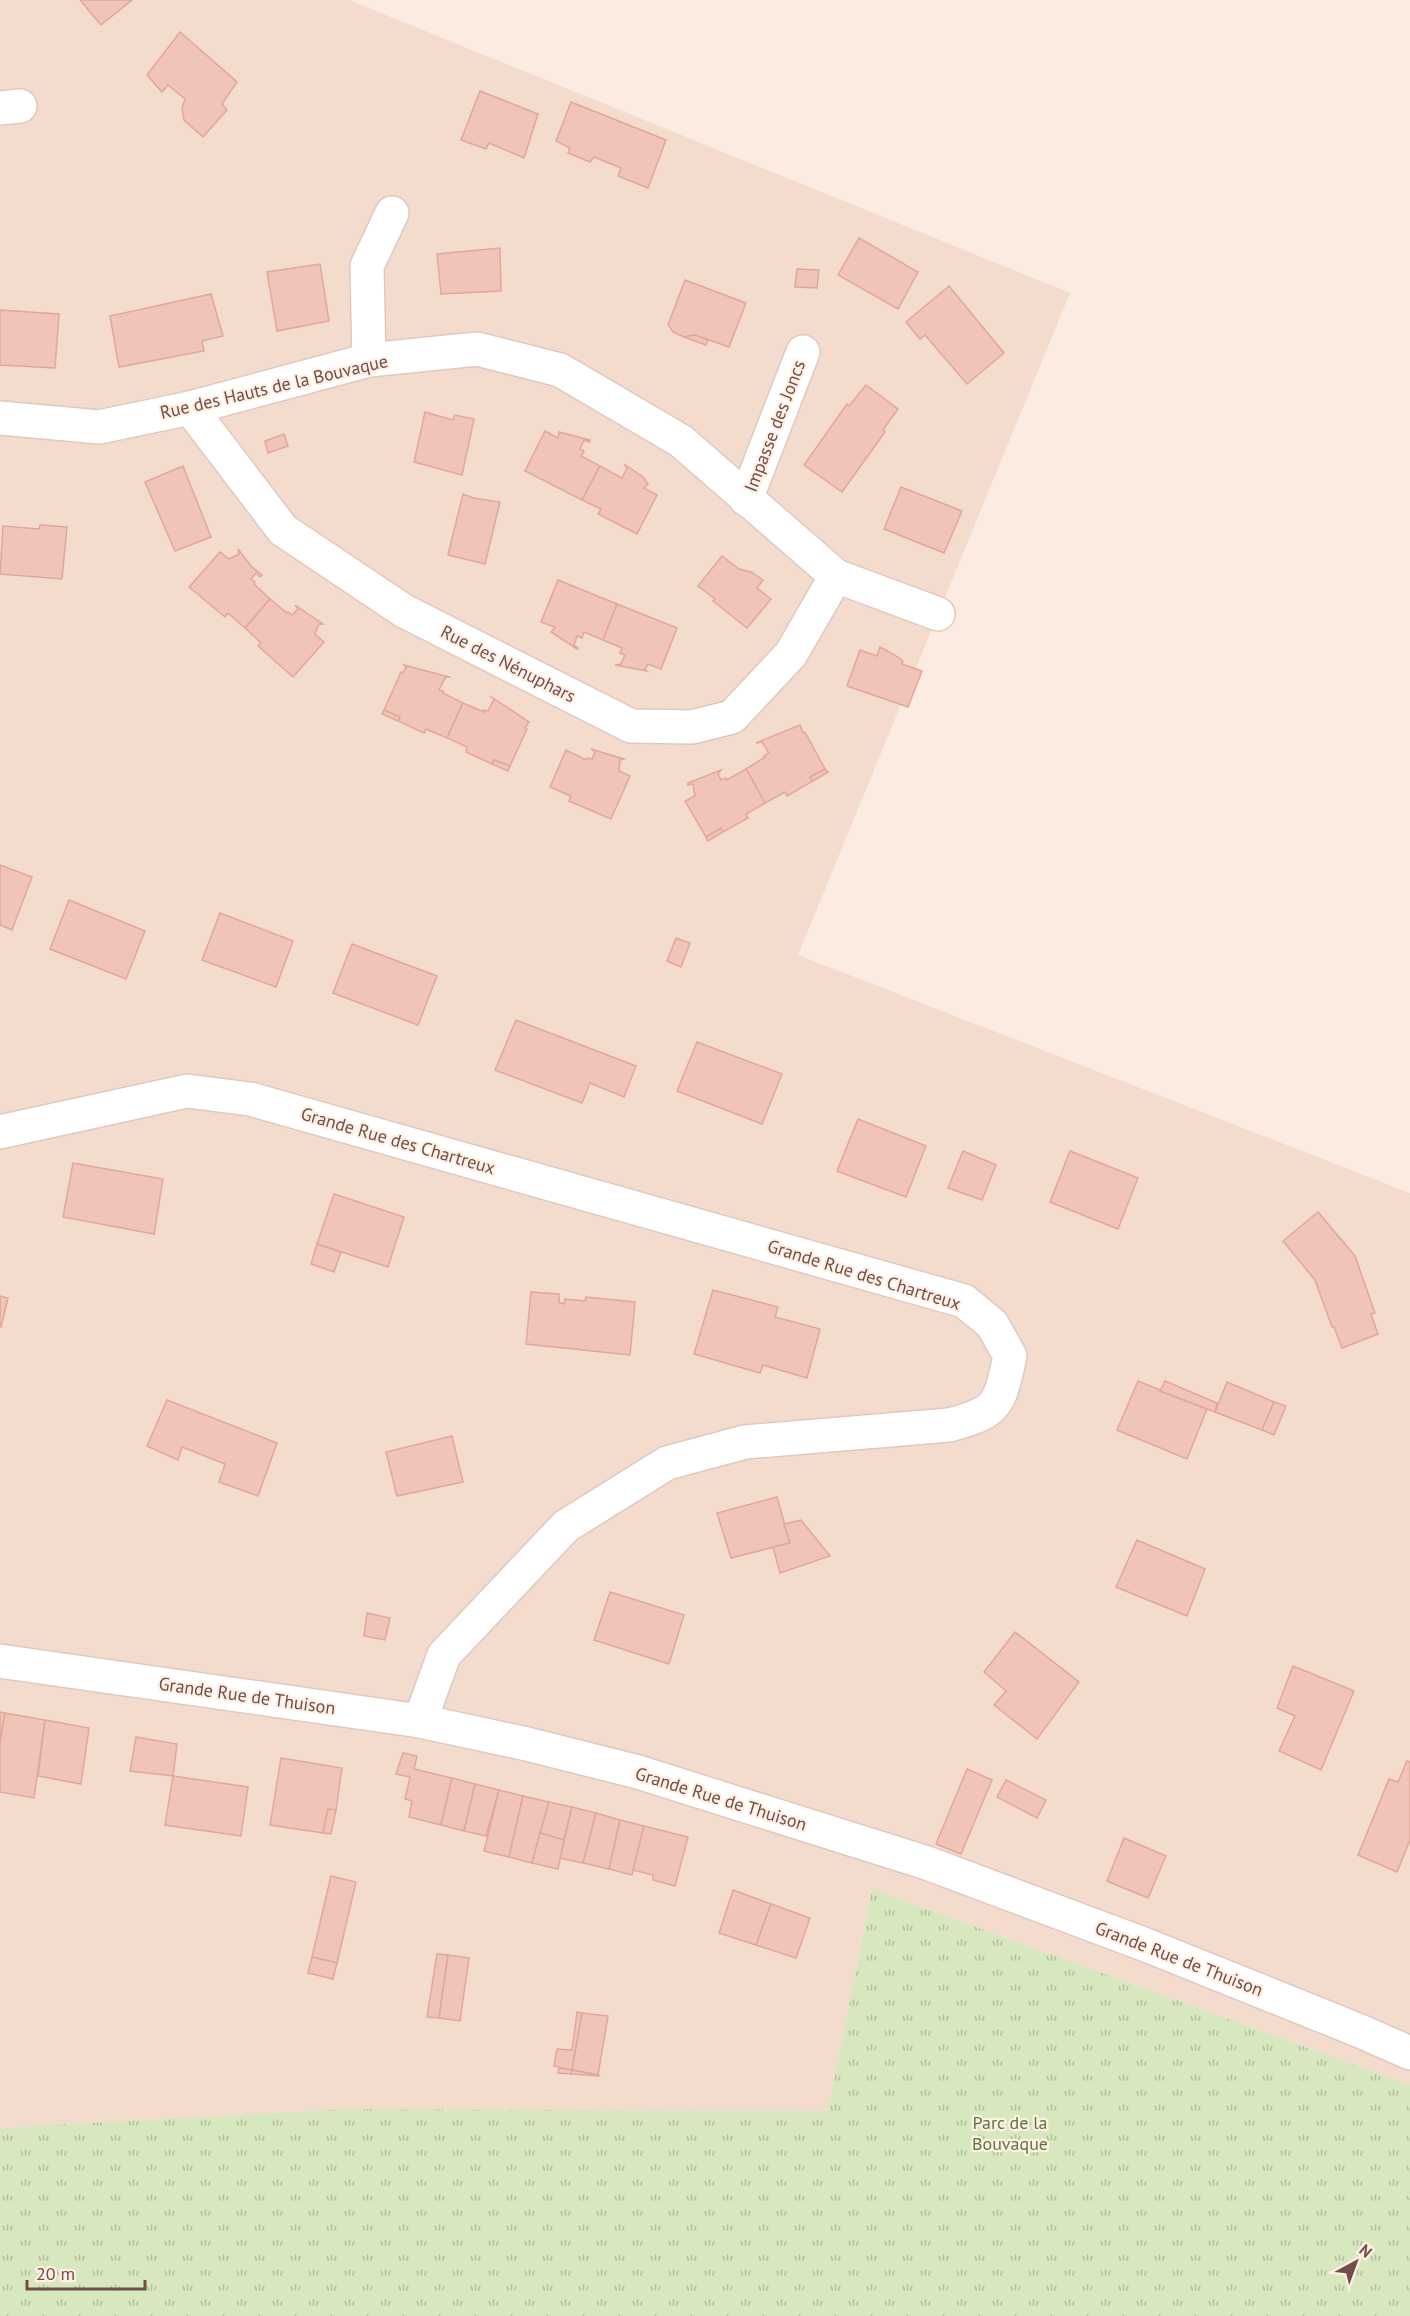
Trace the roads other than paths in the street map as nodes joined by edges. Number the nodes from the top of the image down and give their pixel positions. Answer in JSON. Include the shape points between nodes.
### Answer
{"nodes":[{"id":1,"x":392,"y":213,"type":"dead end"},
{"id":2,"x":803,"y":352,"type":"dead end"},
{"id":3,"x":369,"y":360,"type":"junction"},
{"id":4,"x":190,"y":408,"type":"junction"},
{"id":5,"x":0,"y":418,"type":"edge"},
{"id":6,"x":746,"y":499,"type":"junction"},
{"id":7,"x":836,"y":576,"type":"junction"},
{"id":8,"x":938,"y":614,"type":"dead end"},
{"id":9,"x":0,"y":1132,"type":"edge"},
{"id":10,"x":0,"y":1661,"type":"edge"},
{"id":11,"x":420,"y":1721,"type":"junction"},
{"id":12,"x":1410,"y":2054,"type":"edge"}],
"edges":[{"from":1,"to":3,"type":"street","via":[[367,266]]},
{"from":2,"to":6,"type":"street","name":"Impasse des Joncs"},
{"from":3,"to":4,"type":"street","name":"Rue des Hauts de la Bouvaque"},
{"from":3,"to":6,"type":"street","name":"Rue des Hauts de la Bouvaque","via":[[477,349],[560,370],[681,441]]},
{"from":4,"to":5,"type":"street","name":"Rue des Hauts de la Bouvaque","via":[[99,427]]},
{"from":4,"to":7,"type":"street","name":"Rue des Nénuphars","via":[[283,530],[404,611],[631,726],[692,727],[732,717],[791,654]]},
{"from":6,"to":7,"type":"street","name":"Rue des Hauts de la Bouvaque"},
{"from":7,"to":8,"type":"street","name":"Rue des Hauts de la Bouvaque"},
{"from":9,"to":11,"type":"street","name":"Grande Rue des Chartreux","via":[[187,1091],[250,1099],[964,1302],[992,1324],[1010,1356],[1001,1397],[980,1417],[949,1425],[745,1442],[667,1463],[566,1526],[444,1655]]},
{"from":10,"to":11,"type":"street","name":"Grande Rue de Thuison"},
{"from":11,"to":12,"type":"street","name":"Grande Rue de Thuison","via":[[638,1772],[927,1863],[1146,1945]]}]}
